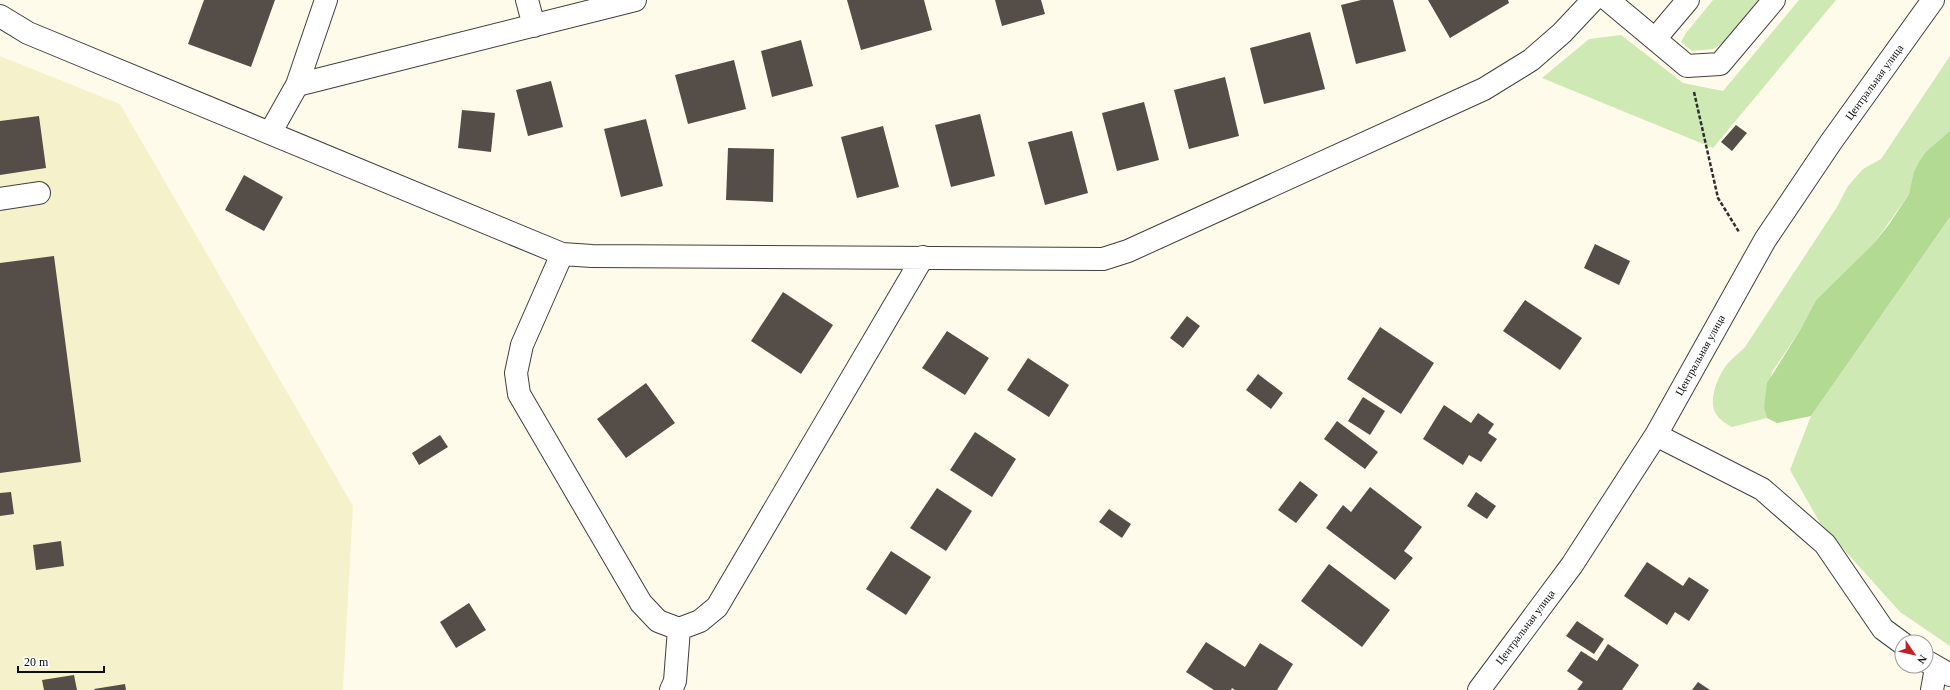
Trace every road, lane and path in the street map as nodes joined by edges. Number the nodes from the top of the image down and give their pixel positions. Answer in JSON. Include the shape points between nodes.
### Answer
{"nodes":[{"id":1,"x":326,"y":0,"type":"edge"},
{"id":2,"x":527,"y":0,"type":"edge"},
{"id":3,"x":635,"y":0,"type":"edge"},
{"id":4,"x":1593,"y":0,"type":"edge"},
{"id":5,"x":1608,"y":0,"type":"edge"},
{"id":6,"x":1688,"y":0,"type":"edge"},
{"id":7,"x":1774,"y":0,"type":"edge"},
{"id":8,"x":1933,"y":0,"type":"edge"},
{"id":9,"x":0,"y":16,"type":"edge"},
{"id":10,"x":534,"y":26,"type":"junction"},
{"id":11,"x":1655,"y":39,"type":"junction"},
{"id":12,"x":1687,"y":66,"type":"junction"},
{"id":13,"x":297,"y":85,"type":"junction"},
{"id":14,"x":270,"y":133,"type":"junction"},
{"id":15,"x":39,"y":194,"type":"dead end"},
{"id":16,"x":0,"y":199,"type":"edge"},
{"id":17,"x":1739,"y":232,"type":"dead end"},
{"id":18,"x":562,"y":254,"type":"junction"},
{"id":19,"x":923,"y":257,"type":"junction"},
{"id":20,"x":1656,"y":435,"type":"junction"},
{"id":21,"x":679,"y":629,"type":"junction"},
{"id":22,"x":1894,"y":637,"type":"edge"},
{"id":23,"x":1937,"y":668,"type":"edge"},
{"id":24,"x":671,"y":690,"type":"edge"},
{"id":25,"x":1478,"y":690,"type":"edge"},
{"id":26,"x":1932,"y":690,"type":"edge"}],
"edges":[{"from":1,"to":13,"type":"street"},
{"from":2,"to":10,"type":"street"},
{"from":3,"to":10,"type":"street"},
{"from":4,"to":19,"type":"street","via":[[1562,34],[1531,60],[1484,89],[1128,251],[1103,259]]},
{"from":5,"to":11,"type":"street"},
{"from":6,"to":11,"type":"street"},
{"from":7,"to":12,"type":"street","via":[[1720,64]]},
{"from":8,"to":20,"type":"street","name":"Центральная улица","via":[[1831,142],[1765,240]]},
{"from":9,"to":14,"type":"street","via":[[28,33]]},
{"from":10,"to":13,"type":"street"},
{"from":11,"to":12,"type":"street"},
{"from":12,"to":17,"type":"path","via":[[1718,198]]},
{"from":13,"to":14,"type":"street"},
{"from":14,"to":18,"type":"street"},
{"from":15,"to":16,"type":"street"},
{"from":18,"to":19,"type":"street"},
{"from":18,"to":21,"type":"street","via":[[522,345],[516,373],[519,394],[641,603],[658,621]]},
{"from":19,"to":21,"type":"street","via":[[717,607],[700,621]]},
{"from":20,"to":22,"type":"street","via":[[1762,489],[1825,544],[1883,629]]},
{"from":20,"to":25,"type":"street","name":"Центральная улица","via":[[1572,565]]},
{"from":21,"to":24,"type":"street","via":[[675,680]]},
{"from":23,"to":26,"type":"street"}]}
